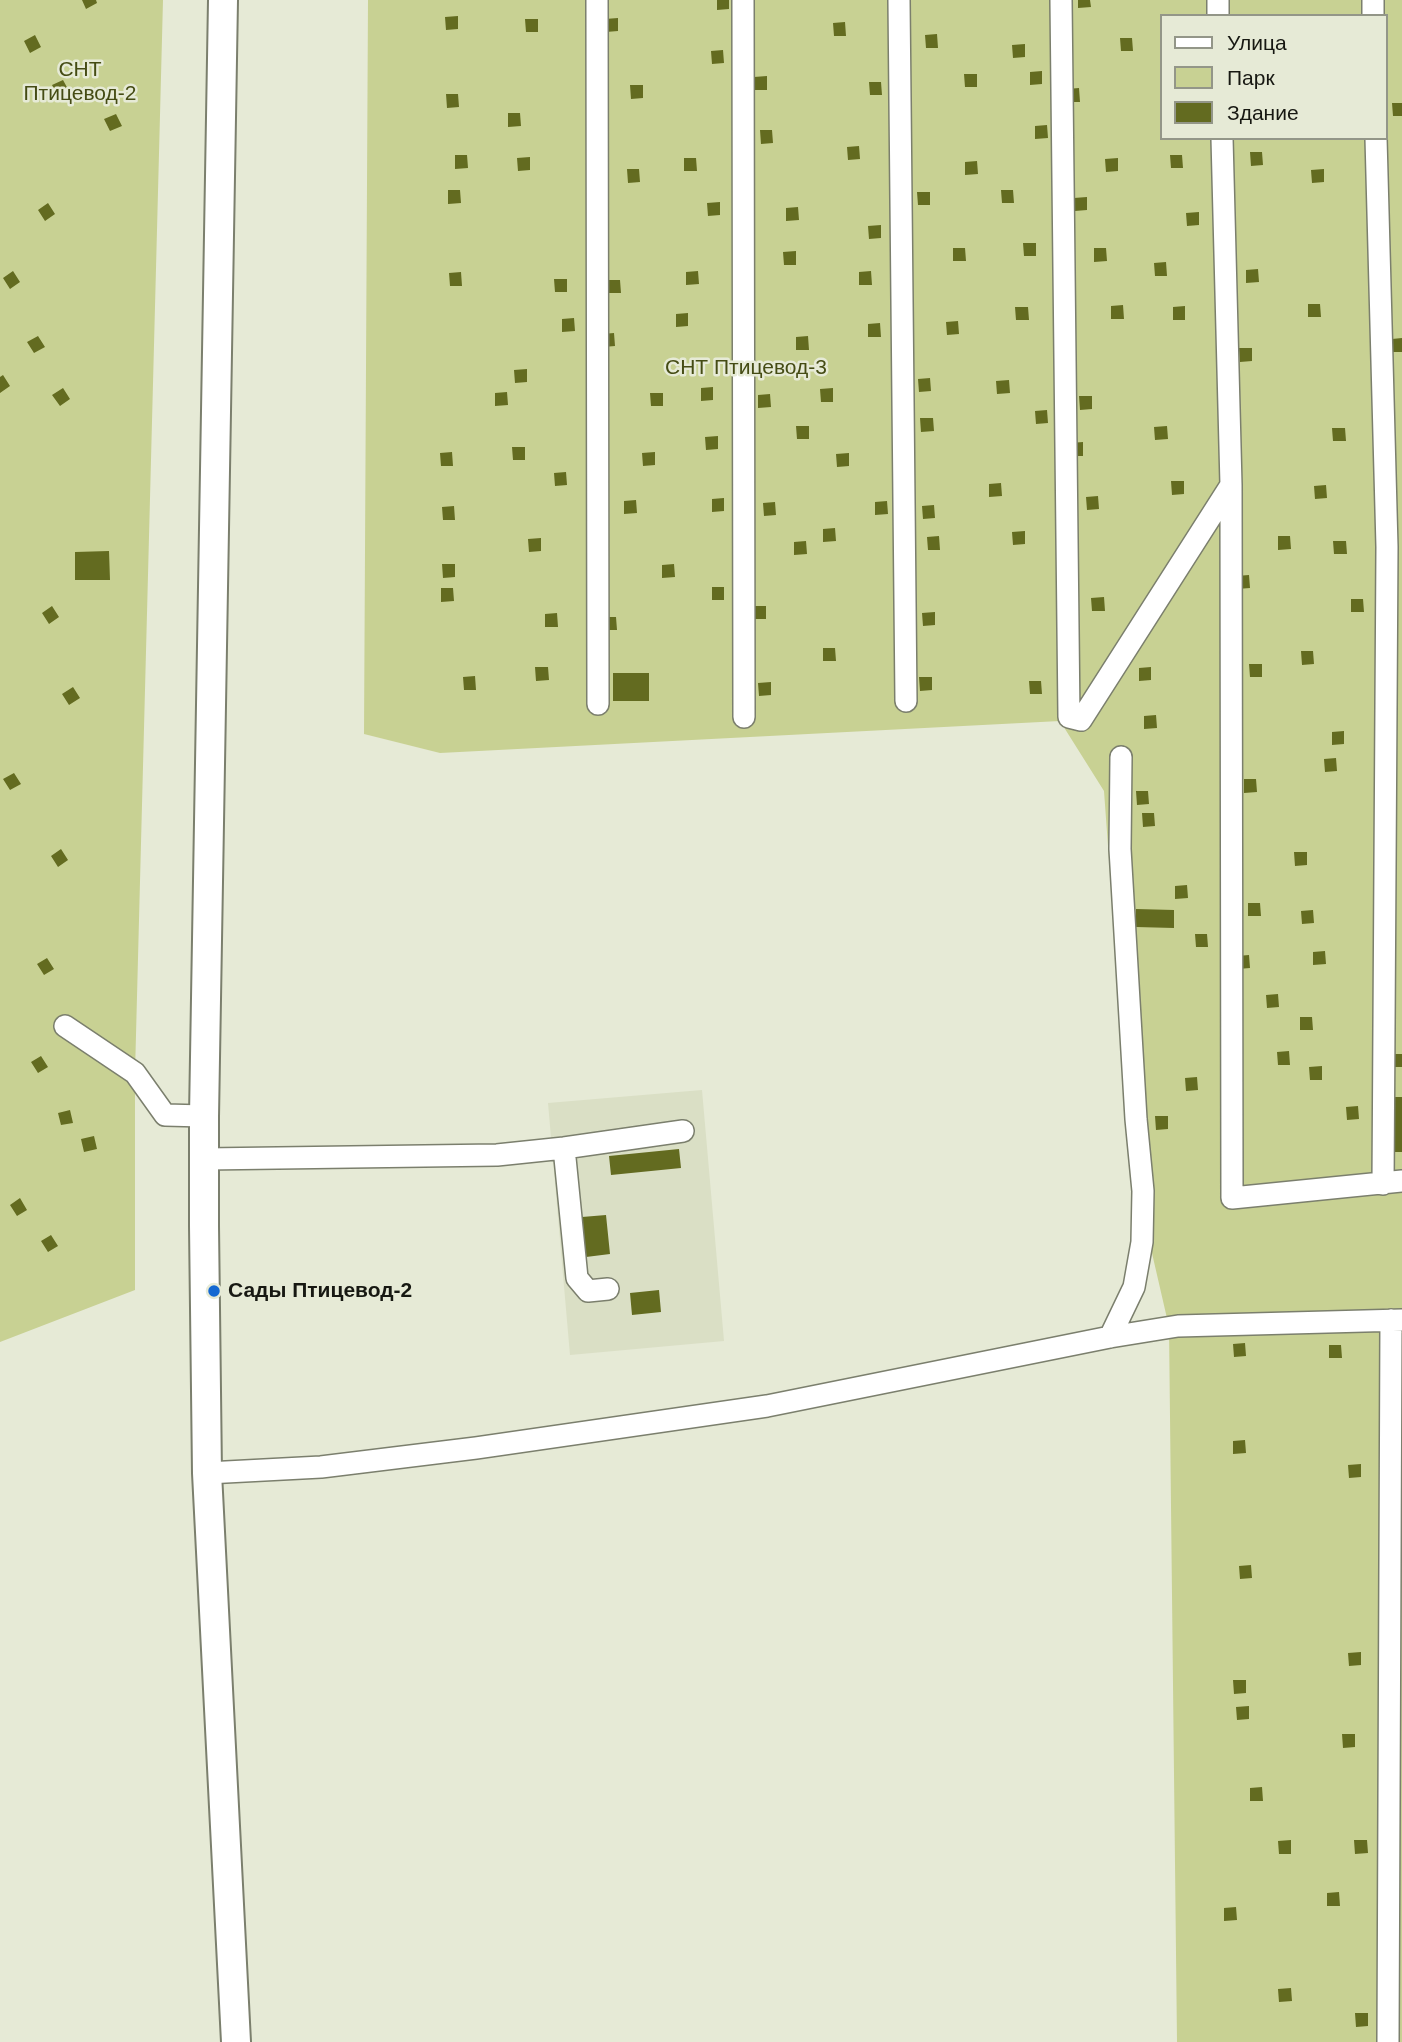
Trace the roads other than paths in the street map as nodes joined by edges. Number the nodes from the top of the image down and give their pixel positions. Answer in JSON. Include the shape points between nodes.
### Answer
{"nodes":[{"id":1,"x":223,"y":0,"type":"edge"},
{"id":2,"x":597,"y":0,"type":"edge"},
{"id":3,"x":743,"y":0,"type":"edge"},
{"id":4,"x":899,"y":0,"type":"edge"},
{"id":5,"x":1061,"y":0,"type":"edge"},
{"id":6,"x":1222,"y":140,"type":"edge"},
{"id":7,"x":1376,"y":140,"type":"edge"},
{"id":8,"x":1231,"y":485,"type":"junction"},
{"id":9,"x":906,"y":701,"type":"dead end"},
{"id":10,"x":598,"y":704,"type":"dead end"},
{"id":11,"x":744,"y":717,"type":"dead end"},
{"id":12,"x":1121,"y":757,"type":"dead end"},
{"id":13,"x":65,"y":1026,"type":"dead end"},
{"id":14,"x":204,"y":1116,"type":"junction"},
{"id":15,"x":682,"y":1131,"type":"dead end"},
{"id":16,"x":564,"y":1148,"type":"junction"},
{"id":17,"x":205,"y":1159,"type":"junction"},
{"id":18,"x":1392,"y":1182,"type":"edge"},
{"id":19,"x":608,"y":1289,"type":"dead end"},
{"id":20,"x":1396,"y":1320,"type":"edge"},
{"id":21,"x":1110,"y":1337,"type":"junction"},
{"id":22,"x":207,"y":1474,"type":"junction"},
{"id":23,"x":236,"y":2042,"type":"edge"},
{"id":24,"x":1388,"y":2042,"type":"edge"}],
"edges":[{"from":1,"to":14,"type":"main road"},
{"from":2,"to":10,"type":"lane"},
{"from":3,"to":11,"type":"lane"},
{"from":4,"to":9,"type":"lane"},
{"from":5,"to":8,"type":"lane","via":[[1069,717],[1082,720]]},
{"from":6,"to":8,"type":"lane"},
{"from":7,"to":18,"type":"lane","via":[[1387,547]]},
{"from":8,"to":18,"type":"lane","via":[[1232,1198]]},
{"from":12,"to":21,"type":"lane","via":[[1120,849],[1143,1216],[1134,1287]]},
{"from":13,"to":14,"type":"lane","via":[[135,1073],[165,1115]]},
{"from":14,"to":17,"type":"main road"},
{"from":15,"to":16,"type":"lane"},
{"from":16,"to":17,"type":"lane","via":[[497,1155]]},
{"from":16,"to":19,"type":"lane","via":[[577,1278],[588,1291]]},
{"from":17,"to":22,"type":"main road"},
{"from":20,"to":21,"type":"lane","via":[[1178,1326]]},
{"from":20,"to":24,"type":"lane"},
{"from":21,"to":22,"type":"lane","via":[[767,1406],[321,1467]]},
{"from":22,"to":23,"type":"main road"}]}
